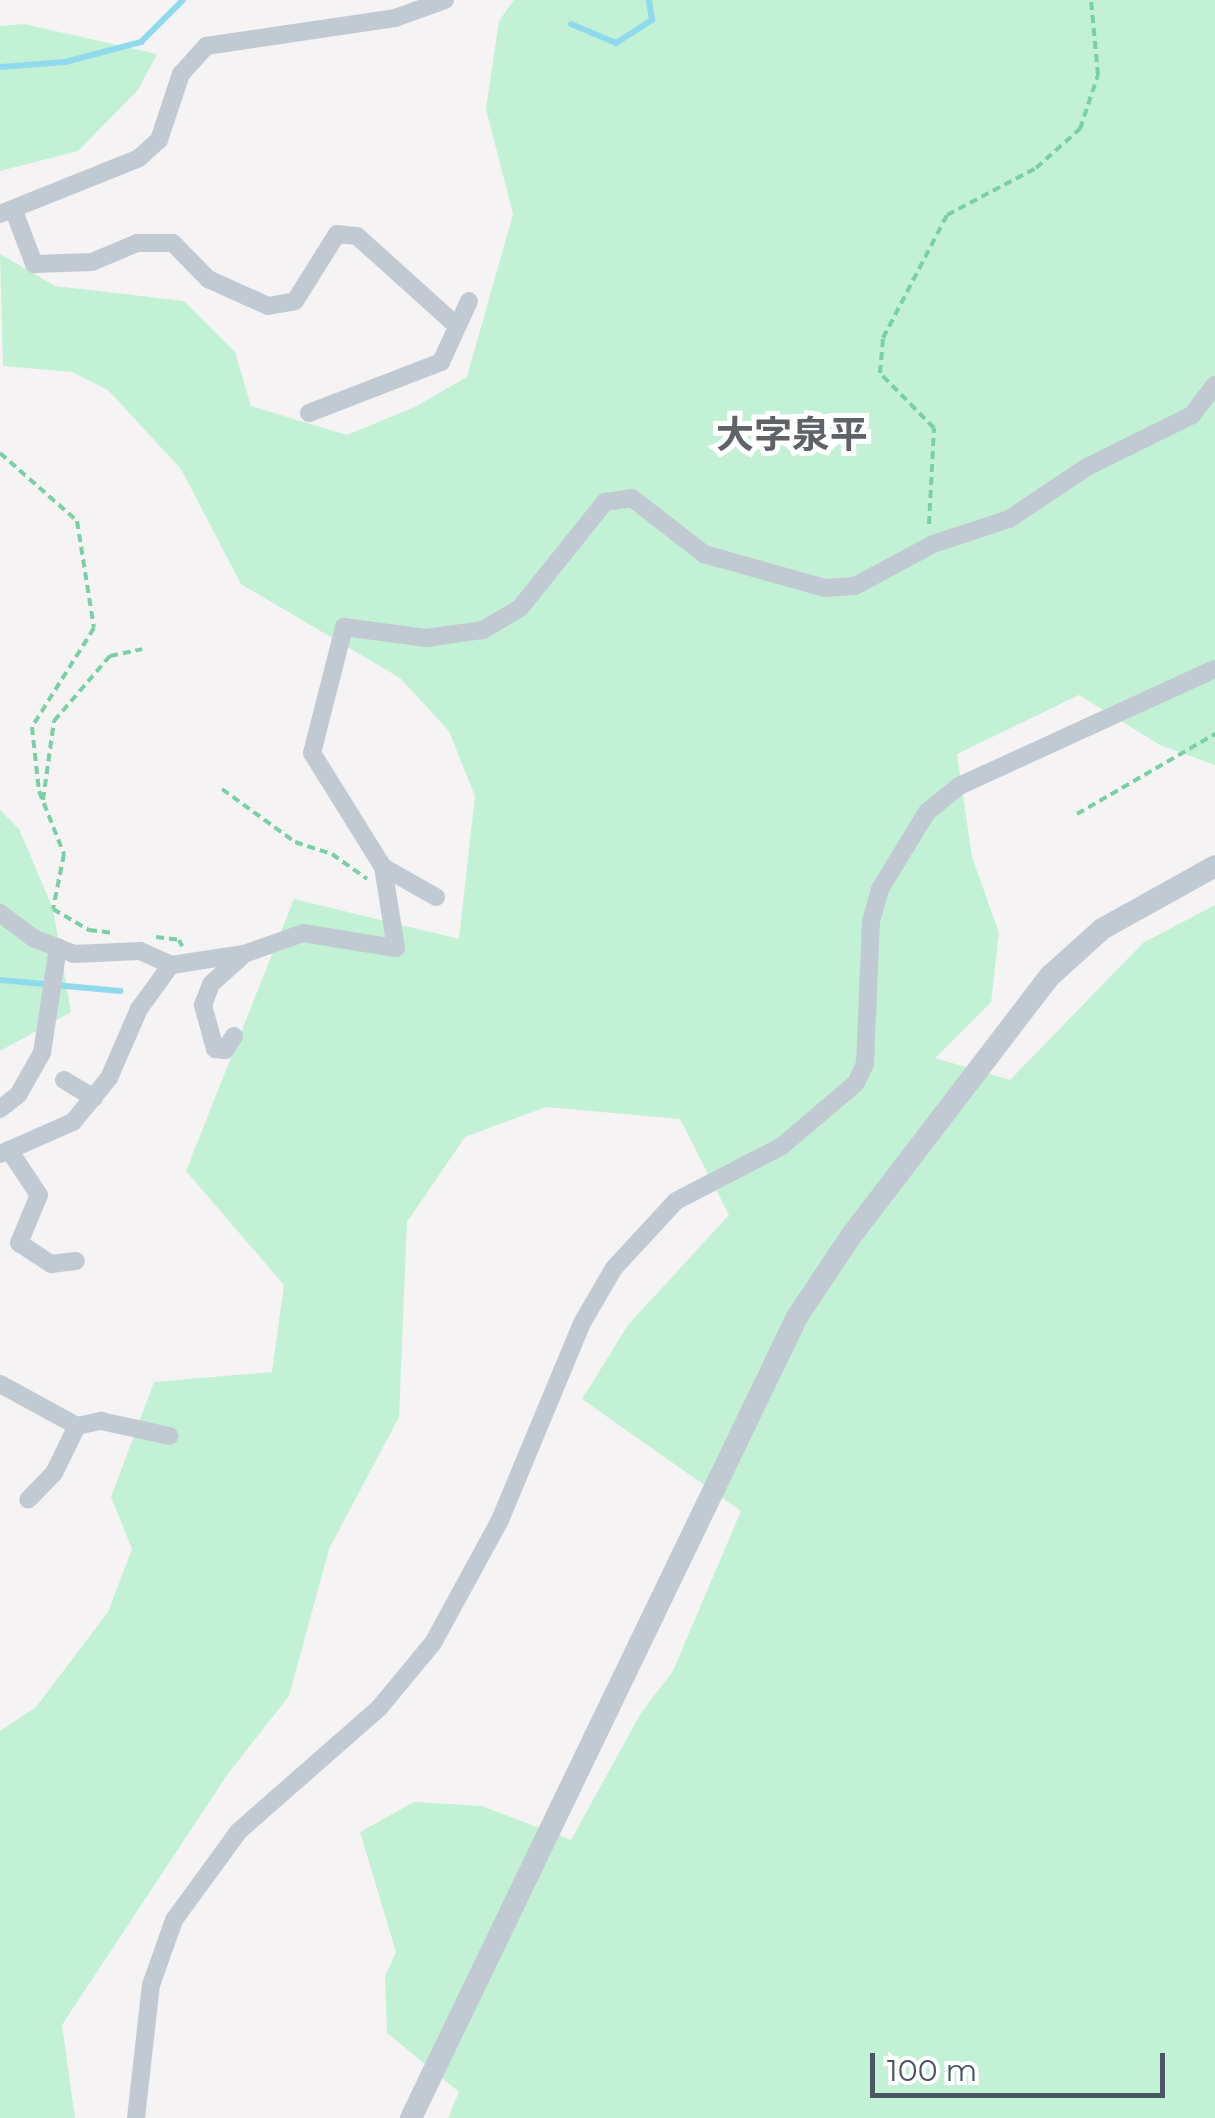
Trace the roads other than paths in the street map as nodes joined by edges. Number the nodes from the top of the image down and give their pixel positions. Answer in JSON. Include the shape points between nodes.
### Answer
{"nodes":[{"id":1,"x":445,"y":0,"type":"edge"},
{"id":2,"x":7,"y":213,"type":"edge"},
{"id":3,"x":468,"y":302,"type":"dead end"},
{"id":4,"x":458,"y":326,"type":"junction"},
{"id":5,"x":1215,"y":385,"type":"edge"},
{"id":6,"x":310,"y":413,"type":"dead end"},
{"id":7,"x":1215,"y":668,"type":"edge"},
{"id":8,"x":1215,"y":866,"type":"edge"},
{"id":9,"x":383,"y":867,"type":"junction"},
{"id":10,"x":436,"y":897,"type":"dead end"},
{"id":11,"x":0,"y":913,"type":"edge"},
{"id":12,"x":58,"y":947,"type":"junction"},
{"id":13,"x":244,"y":954,"type":"junction"},
{"id":14,"x":180,"y":964,"type":"junction"},
{"id":15,"x":234,"y":1036,"type":"dead end"},
{"id":16,"x":64,"y":1080,"type":"dead end"},
{"id":17,"x":94,"y":1098,"type":"junction"},
{"id":18,"x":0,"y":1110,"type":"edge"},
{"id":19,"x":5,"y":1152,"type":"edge"},
{"id":20,"x":76,"y":1262,"type":"dead end"},
{"id":21,"x":0,"y":1384,"type":"edge"},
{"id":22,"x":77,"y":1426,"type":"junction"},
{"id":23,"x":169,"y":1436,"type":"dead end"},
{"id":24,"x":28,"y":1500,"type":"dead end"},
{"id":25,"x":136,"y":2118,"type":"edge"},
{"id":26,"x":411,"y":2118,"type":"edge"}],
"edges":[{"from":1,"to":2,"type":"street","via":[[394,18],[206,46],[181,74],[159,140],[139,158]]},
{"from":2,"to":4,"type":"street","via":[[34,264],[92,262],[138,243],[173,243],[208,278],[268,306],[295,301],[337,234],[357,236]]},
{"from":3,"to":4,"type":"street"},
{"from":4,"to":6,"type":"street","via":[[440,362],[419,375],[363,388]]},
{"from":5,"to":9,"type":"street","via":[[1192,414],[1087,467],[1010,520],[933,544],[856,586],[825,588],[704,554],[632,498],[605,502],[520,608],[483,630],[426,638],[344,627],[312,753]]},
{"from":7,"to":25,"type":"street","via":[[959,786],[914,828],[880,889],[871,921],[865,1064],[856,1083],[782,1146],[676,1201],[614,1268],[582,1323],[500,1520],[432,1643],[380,1706],[239,1832],[174,1920],[151,1985]]},
{"from":8,"to":26,"type":"street","via":[[1102,929],[1050,976],[852,1236],[789,1334]]},
{"from":9,"to":10,"type":"street"},
{"from":9,"to":13,"type":"street","via":[[396,948],[303,933]]},
{"from":11,"to":12,"type":"street"},
{"from":12,"to":14,"type":"street","via":[[74,954],[140,952]]},
{"from":12,"to":18,"type":"street","via":[[42,1053],[18,1095]]},
{"from":13,"to":14,"type":"street"},
{"from":13,"to":15,"type":"street","via":[[211,984],[203,1005],[215,1049],[226,1050]]},
{"from":14,"to":17,"type":"street","via":[[139,1009]]},
{"from":16,"to":17,"type":"street"},
{"from":17,"to":19,"type":"street","via":[[73,1122]]},
{"from":19,"to":20,"type":"street","via":[[39,1195],[19,1244],[50,1264]]},
{"from":21,"to":22,"type":"street"},
{"from":22,"to":23,"type":"street","via":[[101,1421]]},
{"from":22,"to":24,"type":"street","via":[[54,1473]]}]}
